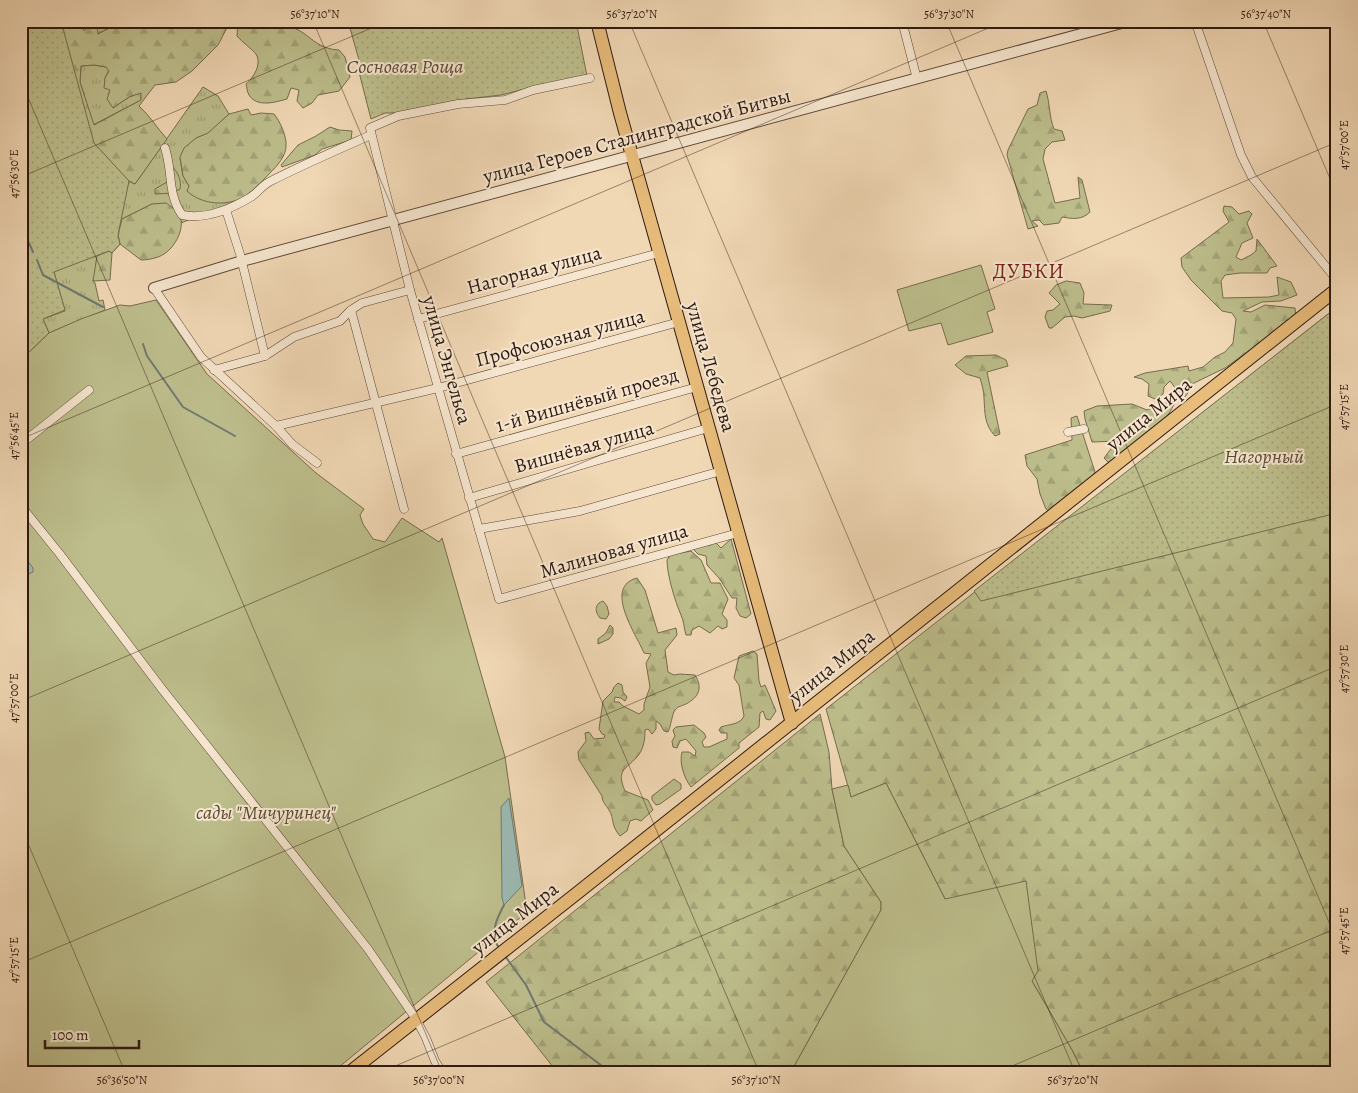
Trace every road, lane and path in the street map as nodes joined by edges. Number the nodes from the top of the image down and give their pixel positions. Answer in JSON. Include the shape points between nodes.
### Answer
{"nodes":[{"id":1,"x":597,"y":21,"type":"edge"},
{"id":2,"x":902,"y":21,"type":"edge"},
{"id":3,"x":1129,"y":21,"type":"edge"},
{"id":4,"x":1194,"y":21,"type":"edge"},
{"id":5,"x":590,"y":78,"type":"dead end"},
{"id":6,"x":917,"y":79,"type":"junction"},
{"id":7,"x":371,"y":132,"type":"junction"},
{"id":8,"x":165,"y":148,"type":"dead end"},
{"id":9,"x":632,"y":156,"type":"junction"},
{"id":10,"x":226,"y":210,"type":"junction"},
{"id":11,"x":392,"y":220,"type":"junction"},
{"id":12,"x":659,"y":253,"type":"junction"},
{"id":13,"x":242,"y":261,"type":"junction"},
{"id":14,"x":1337,"y":280,"type":"edge"},
{"id":15,"x":154,"y":288,"type":"joint"},
{"id":16,"x":1337,"y":289,"type":"edge"},
{"id":17,"x":410,"y":290,"type":"junction"},
{"id":18,"x":351,"y":310,"type":"junction"},
{"id":19,"x":418,"y":319,"type":"junction"},
{"id":20,"x":678,"y":322,"type":"junction"},
{"id":21,"x":265,"y":356,"type":"junction"},
{"id":22,"x":214,"y":370,"type":"junction"},
{"id":23,"x":697,"y":387,"type":"junction"},
{"id":24,"x":438,"y":388,"type":"junction"},
{"id":25,"x":88,"y":390,"type":"dead end"},
{"id":26,"x":376,"y":404,"type":"junction"},
{"id":27,"x":276,"y":426,"type":"junction"},
{"id":28,"x":708,"y":428,"type":"junction"},
{"id":29,"x":1084,"y":429,"type":"dead end"},
{"id":30,"x":1068,"y":432,"type":"dead end"},
{"id":31,"x":21,"y":444,"type":"edge"},
{"id":32,"x":456,"y":454,"type":"junction"},
{"id":33,"x":317,"y":463,"type":"dead end"},
{"id":34,"x":721,"y":471,"type":"junction"},
{"id":35,"x":469,"y":498,"type":"junction"},
{"id":36,"x":21,"y":506,"type":"edge"},
{"id":37,"x":404,"y":509,"type":"dead end"},
{"id":38,"x":479,"y":529,"type":"junction"},
{"id":39,"x":738,"y":533,"type":"junction"},
{"id":40,"x":499,"y":599,"type":"joint"},
{"id":41,"x":792,"y":722,"type":"junction"},
{"id":42,"x":416,"y":1018,"type":"junction"},
{"id":43,"x":350,"y":1072,"type":"edge"},
{"id":44,"x":442,"y":1072,"type":"edge"}],
"edges":[{"from":1,"to":9,"type":"main road","name":"улица Лебедева"},
{"from":2,"to":6,"type":"street"},
{"from":3,"to":6,"type":"street","name":"улица Героев Сталинградской Битвы"},
{"from":4,"to":14,"type":"street","via":[[1252,177]]},
{"from":5,"to":7,"type":"street","via":[[533,90],[505,100],[458,104],[398,116]]},
{"from":6,"to":9,"type":"street","name":"улица Героев Сталинградской Битвы"},
{"from":7,"to":10,"type":"street","via":[[267,183],[252,196]]},
{"from":7,"to":11,"type":"street","name":"улица Энгельса"},
{"from":8,"to":10,"type":"street","via":[[172,194],[182,215]]},
{"from":9,"to":11,"type":"street","name":"улица Героев Сталинградской Битвы"},
{"from":9,"to":12,"type":"main road","name":"улица Лебедева"},
{"from":10,"to":13,"type":"street"},
{"from":11,"to":13,"type":"street","name":"улица Героев Сталинградской Битвы"},
{"from":11,"to":17,"type":"street","name":"улица Энгельса"},
{"from":12,"to":19,"type":"street","name":"Нагорная улица"},
{"from":12,"to":20,"type":"main road","name":"улица Лебедева"},
{"from":13,"to":15,"type":"street","name":"улица Героев Сталинградской Битвы"},
{"from":13,"to":21,"type":"street"},
{"from":15,"to":22,"type":"street","via":[[201,357]]},
{"from":16,"to":41,"type":"main road","name":"улица Мира"},
{"from":17,"to":18,"type":"street","via":[[362,303]]},
{"from":17,"to":19,"type":"street","name":"улица Энгельса"},
{"from":18,"to":21,"type":"street","via":[[340,321],[294,337]]},
{"from":18,"to":26,"type":"street"},
{"from":19,"to":24,"type":"street","name":"улица Энгельса"},
{"from":20,"to":23,"type":"main road","name":"улица Лебедева"},
{"from":20,"to":24,"type":"street","name":"Профсоюзная улица"},
{"from":21,"to":22,"type":"street"},
{"from":22,"to":27,"type":"street"},
{"from":23,"to":28,"type":"main road","name":"улица Лебедева"},
{"from":23,"to":32,"type":"street","name":"1-й Вишнёвый проезд"},
{"from":24,"to":26,"type":"street","name":"Профсоюзная улица"},
{"from":24,"to":32,"type":"street","name":"улица Энгельса"},
{"from":25,"to":31,"type":"street"},
{"from":26,"to":27,"type":"street","name":"Профсоюзная улица"},
{"from":26,"to":37,"type":"street"},
{"from":27,"to":33,"type":"street","via":[[292,444]]},
{"from":28,"to":34,"type":"main road","name":"улица Лебедева"},
{"from":28,"to":35,"type":"street","name":"Вишнёвая улица"},
{"from":29,"to":30,"type":"street"},
{"from":32,"to":35,"type":"street","name":"улица Энгельса"},
{"from":34,"to":38,"type":"street","via":[[580,511]]},
{"from":34,"to":39,"type":"main road","name":"улица Лебедева"},
{"from":35,"to":38,"type":"street","name":"улица Энгельса"},
{"from":36,"to":42,"type":"street","via":[[368,949]]},
{"from":38,"to":40,"type":"street","name":"улица Энгельса"},
{"from":39,"to":40,"type":"street","name":"Малиновая улица"},
{"from":39,"to":41,"type":"main road","name":"улица Лебедева"},
{"from":41,"to":42,"type":"main road","name":"улица Мира"},
{"from":42,"to":43,"type":"main road","name":"улица Мира"},
{"from":42,"to":44,"type":"street"}]}
